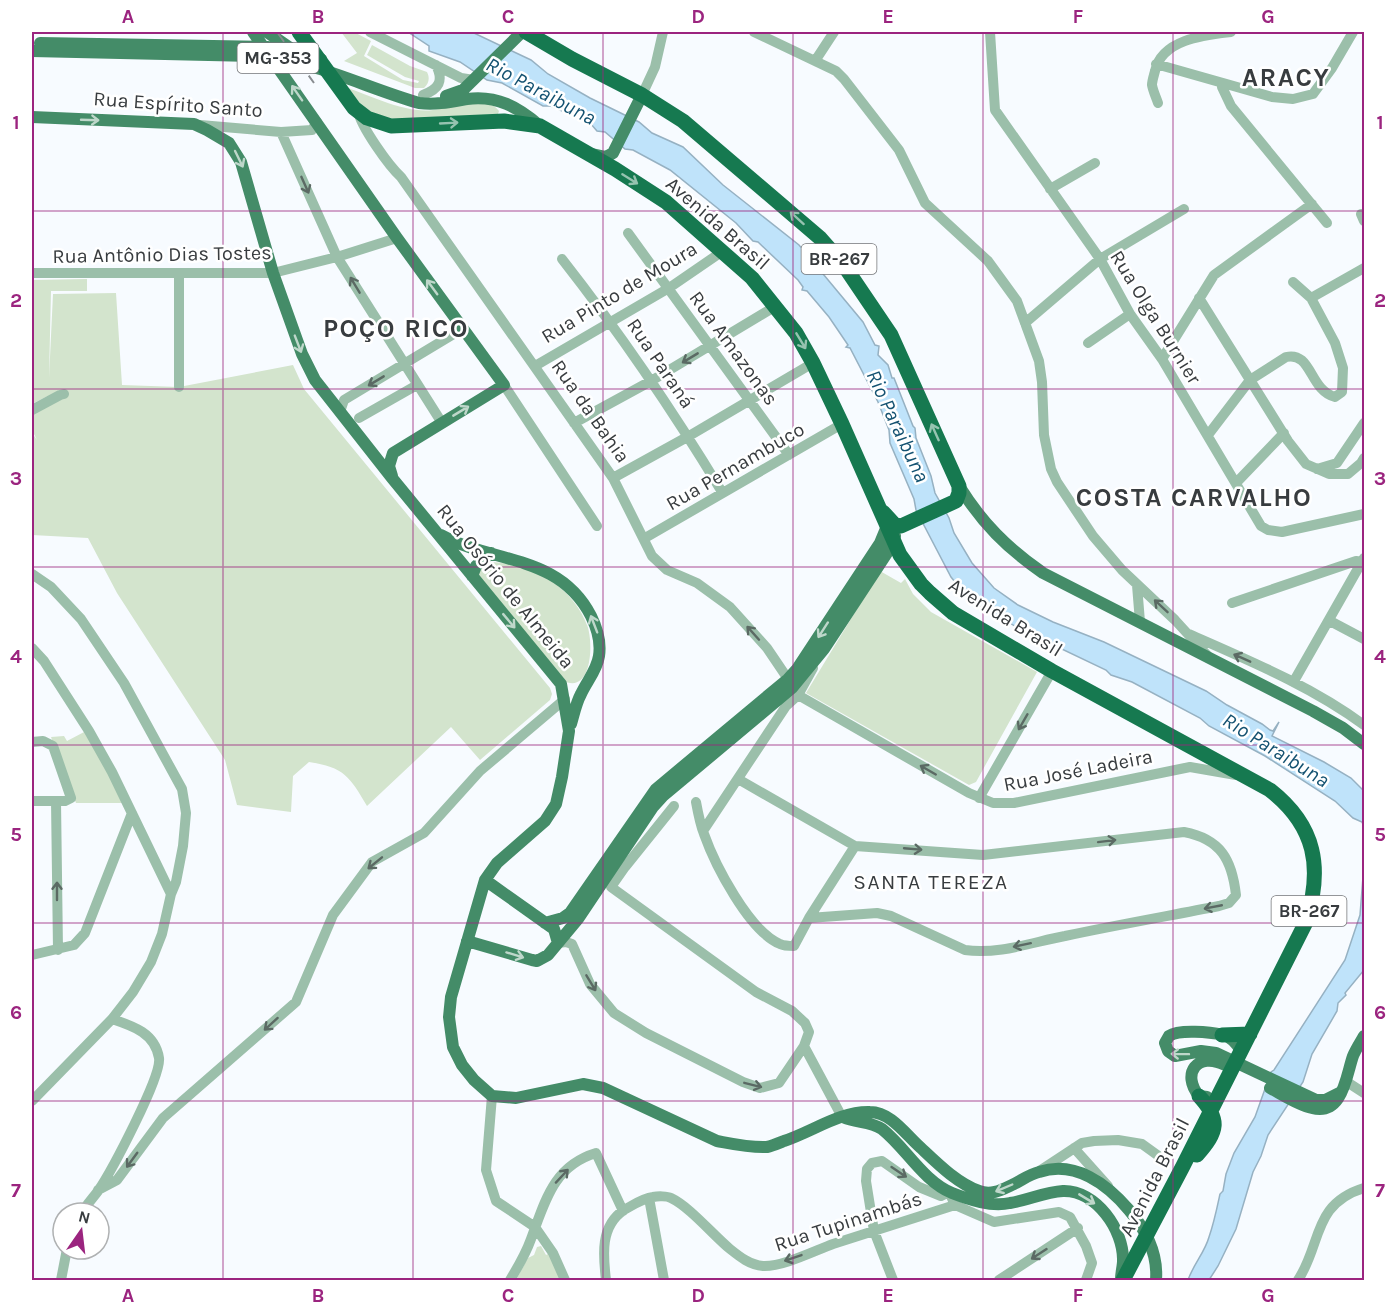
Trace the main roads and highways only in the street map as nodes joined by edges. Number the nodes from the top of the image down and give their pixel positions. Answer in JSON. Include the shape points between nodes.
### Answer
{"nodes":[{"id":1,"x":253,"y":32,"type":"edge"},
{"id":2,"x":267,"y":32,"type":"edge"},
{"id":3,"x":299,"y":32,"type":"edge"},
{"id":4,"x":524,"y":32,"type":"edge"},
{"id":5,"x":32,"y":43,"type":"edge"},
{"id":6,"x":154,"y":50,"type":"junction"},
{"id":7,"x":32,"y":51,"type":"edge"},
{"id":8,"x":296,"y":53,"type":"junction"},
{"id":9,"x":398,"y":92,"type":"junction"},
{"id":10,"x":639,"y":100,"type":"junction"},
{"id":11,"x":32,"y":117,"type":"edge"},
{"id":12,"x":194,"y":124,"type":"joint"},
{"id":13,"x":540,"y":126,"type":"junction"},
{"id":14,"x":580,"y":149,"type":"junction"},
{"id":15,"x":368,"y":447,"type":"junction"},
{"id":16,"x":393,"y":453,"type":"junction"},
{"id":17,"x":392,"y":478,"type":"junction"},
{"id":18,"x":956,"y":497,"type":"junction"},
{"id":19,"x":897,"y":529,"type":"junction"},
{"id":20,"x":437,"y":533,"type":"junction"},
{"id":21,"x":491,"y":553,"type":"junction"},
{"id":22,"x":472,"y":576,"type":"junction"},
{"id":23,"x":857,"y":588,"type":"junction"},
{"id":24,"x":559,"y":681,"type":"junction"},
{"id":25,"x":586,"y":682,"type":"junction"},
{"id":26,"x":793,"y":688,"type":"junction"},
{"id":27,"x":565,"y":699,"type":"junction"},
{"id":28,"x":569,"y":731,"type":"junction"},
{"id":29,"x":1365,"y":744,"type":"edge"},
{"id":30,"x":484,"y":880,"type":"junction"},
{"id":31,"x":574,"y":916,"type":"junction"},
{"id":32,"x":545,"y":923,"type":"junction"},
{"id":33,"x":467,"y":941,"type":"junction"},
{"id":34,"x":558,"y":943,"type":"junction"},
{"id":35,"x":1250,"y":1034,"type":"junction"},
{"id":36,"x":1222,"y":1035,"type":"junction"},
{"id":37,"x":1365,"y":1036,"type":"edge"},
{"id":38,"x":1240,"y":1053,"type":"junction"},
{"id":39,"x":1253,"y":1075,"type":"junction"},
{"id":40,"x":1223,"y":1087,"type":"junction"},
{"id":41,"x":1199,"y":1096,"type":"junction"},
{"id":42,"x":1212,"y":1110,"type":"junction"},
{"id":43,"x":842,"y":1117,"type":"junction"},
{"id":44,"x":907,"y":1153,"type":"junction"},
{"id":45,"x":927,"y":1155,"type":"junction"},
{"id":46,"x":956,"y":1178,"type":"junction"},
{"id":47,"x":949,"y":1192,"type":"junction"},
{"id":48,"x":1122,"y":1281,"type":"edge"},
{"id":49,"x":1156,"y":1281,"type":"edge"}],
"edges":[{"from":16,"to":1,"type":"main road","one_way":true,"via":[[504,386]]},
{"from":2,"to":8,"type":"main road"},
{"from":3,"to":13,"type":"highway","name":"Rua da Bahia","one_way":true,"via":[[356,110],[374,121],[391,126],[504,121]]},
{"from":4,"to":9,"type":"main road","via":[[453,95]]},
{"from":4,"to":10,"type":"highway","number":"BR-267"},
{"from":5,"to":6,"type":"main road"},
{"from":6,"to":7,"type":"main road","number":"MG-353"},
{"from":6,"to":8,"type":"main road","via":[[268,47]]},
{"from":6,"to":9,"type":"main road","number":"MG-353","via":[[279,58]]},
{"from":8,"to":9,"type":"main road","via":[[321,59]]},
{"from":9,"to":13,"type":"main road","name":"Avenida Brasil","number":"MG-353","via":[[429,104],[499,100]]},
{"from":10,"to":14,"type":"main road","via":[[613,153],[601,157]]},
{"from":18,"to":10,"type":"highway","number":"BR-267","one_way":true,"via":[[891,335],[836,256],[691,128]]},
{"from":11,"to":12,"type":"main road","name":"Rua Espírito Santo","one_way":true},
{"from":12,"to":15,"type":"main road","name":"Rua Osório de Almeida","one_way":true,"via":[[229,143],[241,162],[273,273],[302,354],[315,381]]},
{"from":13,"to":14,"type":"highway","name":"Avenida Brasil"},
{"from":14,"to":19,"type":"highway","name":"Avenida Brasil","one_way":true,"via":[[654,194],[723,251],[776,306],[813,363],[881,510]]},
{"from":15,"to":16,"type":"main road","via":[[380,453]]},
{"from":15,"to":17,"type":"main road","name":"Rua Osório de Almeida"},
{"from":16,"to":17,"type":"main road","via":[[389,466]]},
{"from":17,"to":20,"type":"main road","name":"Rua Osório de Almeida"},
{"from":18,"to":19,"type":"highway"},
{"from":18,"to":29,"type":"main road","via":[[972,508],[1017,555],[1043,573],[1329,719]]},
{"from":19,"to":23,"type":"main road","via":[[880,543]]},
{"from":19,"to":35,"type":"highway","name":"Avenida Brasil","number":"BR-267","via":[[900,555],[921,584],[946,607],[1052,671],[1248,777],[1277,796],[1304,827],[1311,841],[1316,874],[1313,899],[1306,922]]},
{"from":20,"to":21,"type":"main road"},
{"from":20,"to":22,"type":"main road","name":"Rua Osório de Almeida"},
{"from":21,"to":22,"type":"main road","via":[[476,566]]},
{"from":25,"to":21,"type":"main road","one_way":true,"via":[[597,665],[600,644],[596,625],[581,600],[550,573]]},
{"from":22,"to":24,"type":"main road","name":"Rua Osório de Almeida","one_way":true},
{"from":23,"to":26,"type":"main road","via":[[824,649]]},
{"from":23,"to":26,"type":"main road","one_way":true,"via":[[802,662]]},
{"from":24,"to":25,"type":"main road","via":[[572,687]]},
{"from":24,"to":27,"type":"main road","name":"Rua Osório de Almeida"},
{"from":25,"to":27,"type":"main road"},
{"from":25,"to":28,"type":"main road"},
{"from":26,"to":31,"type":"main road","via":[[652,794]]},
{"from":27,"to":28,"type":"main road","name":"Rua Osório de Almeida"},
{"from":28,"to":30,"type":"main road","name":"Rua Osório de Almeida","via":[[556,804],[545,821],[497,863]]},
{"from":30,"to":32,"type":"main road"},
{"from":30,"to":33,"type":"main road","name":"Rua Osório de Almeida"},
{"from":31,"to":32,"type":"main road"},
{"from":31,"to":34,"type":"main road"},
{"from":32,"to":34,"type":"main road","via":[[554,929]]},
{"from":33,"to":34,"type":"main road","one_way":true,"via":[[537,961]]},
{"from":33,"to":43,"type":"main road","name":"Rua Osório de Almeida","via":[[452,997],[451,1038],[462,1065],[492,1096],[516,1098],[583,1084],[603,1088],[717,1141],[768,1147]]},
{"from":35,"to":36,"type":"highway"},
{"from":35,"to":38,"type":"highway","name":"Avenida Brasil","number":"BR-267"},
{"from":36,"to":38,"type":"main road","via":[[1233,1041]]},
{"from":39,"to":36,"type":"main road","one_way":true,"via":[[1211,1051],[1175,1056],[1166,1048],[1166,1039],[1176,1032]]},
{"from":37,"to":39,"type":"main road","via":[[1353,1057],[1344,1087],[1325,1100],[1309,1102]]},
{"from":38,"to":40,"type":"highway","name":"Avenida Brasil","number":"BR-267"},
{"from":39,"to":41,"type":"main road","name":"Avenida Brasil","via":[[1206,1060],[1197,1064],[1193,1072],[1192,1083]]},
{"from":40,"to":41,"type":"main road","name":"Avenida Brasil","via":[[1213,1096]]},
{"from":40,"to":42,"type":"highway","name":"Avenida Brasil","number":"BR-267"},
{"from":41,"to":42,"type":"highway"},
{"from":42,"to":48,"type":"highway","name":"Avenida Brasil","via":[[1215,1122],[1210,1136],[1198,1155],[1183,1166]]},
{"from":43,"to":44,"type":"main road","via":[[875,1125]]},
{"from":43,"to":45,"type":"main road","via":[[873,1112],[891,1119]]},
{"from":44,"to":45,"type":"main road","via":[[915,1157]]},
{"from":44,"to":47,"type":"main road"},
{"from":45,"to":46,"type":"main road"},
{"from":46,"to":47,"type":"main road"},
{"from":49,"to":46,"type":"main road","one_way":true,"via":[[1154,1252],[1142,1225],[1115,1193],[1083,1172],[1039,1172],[992,1193],[981,1192]]},
{"from":47,"to":48,"type":"main road","one_way":true,"via":[[987,1204],[1009,1204],[1066,1191],[1083,1195],[1112,1223],[1124,1260]]}]}
